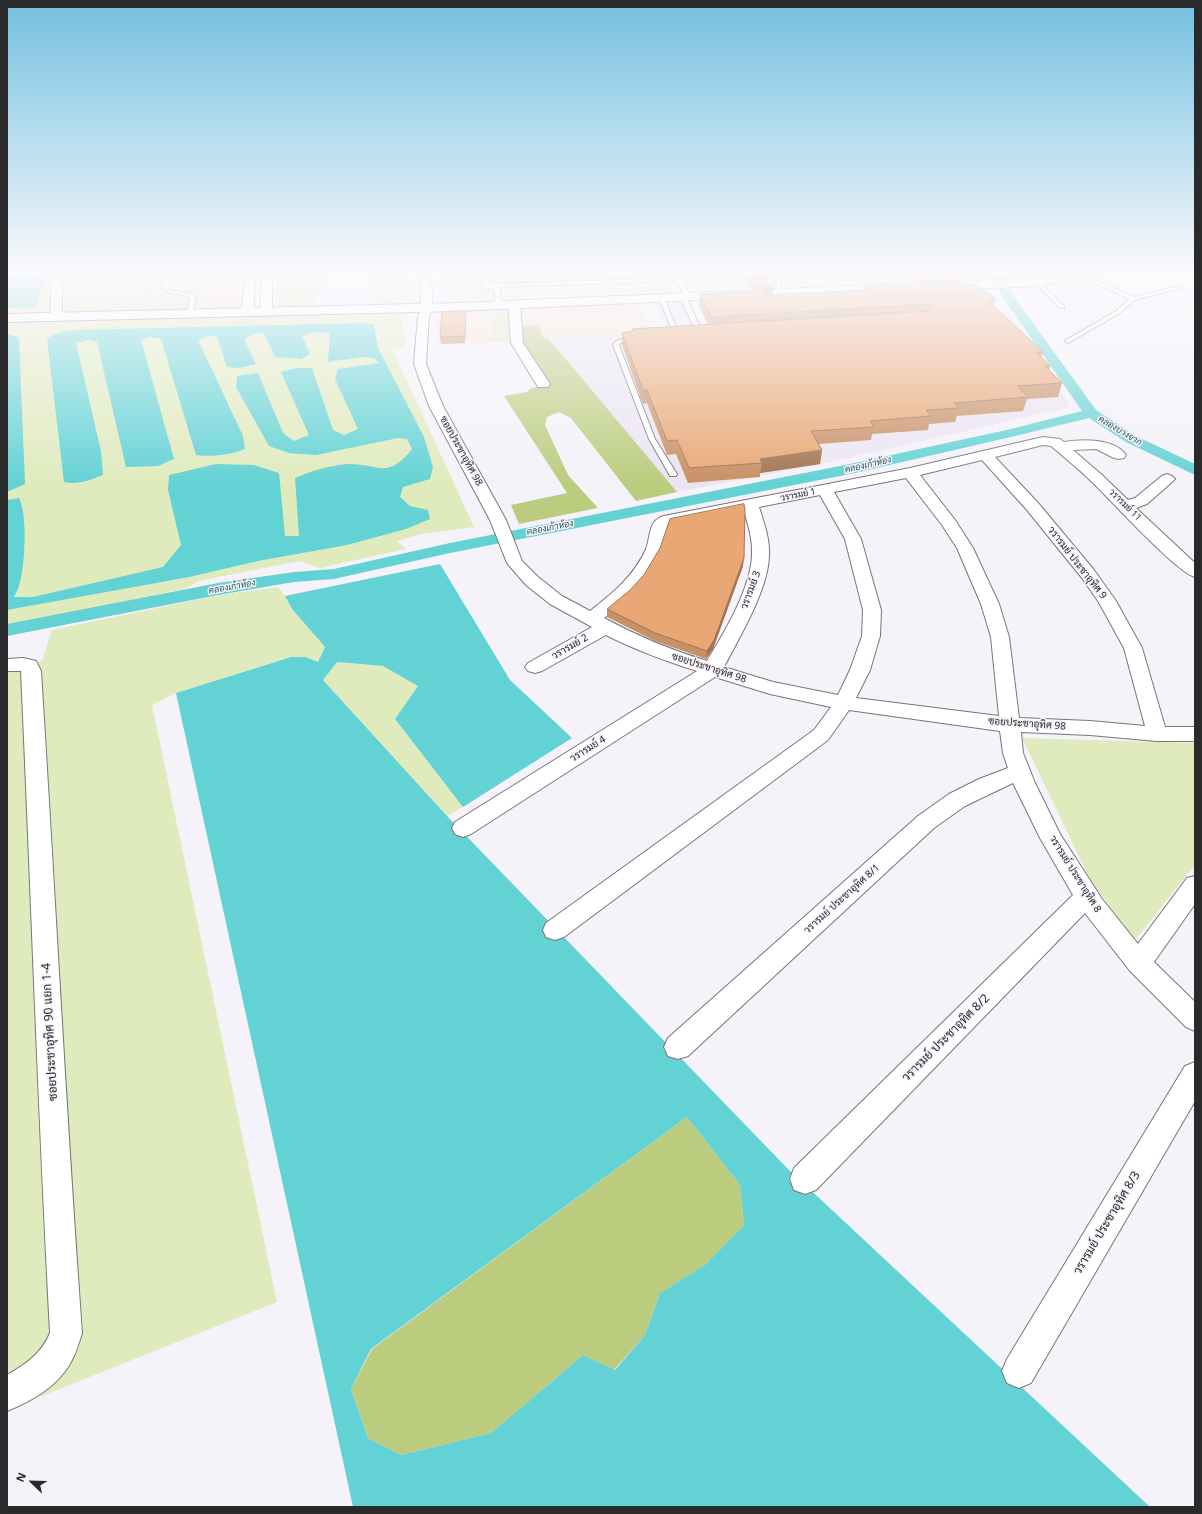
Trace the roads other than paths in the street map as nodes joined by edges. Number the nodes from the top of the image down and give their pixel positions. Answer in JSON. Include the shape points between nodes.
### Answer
{"nodes":[{"id":1,"x":422,"y":344,"type":"edge"},
{"id":2,"x":517,"y":344,"type":"edge"},
{"id":3,"x":617,"y":344,"type":"edge"},
{"id":4,"x":543,"y":384,"type":"dead end"},
{"id":5,"x":1057,"y":444,"type":"junction"},
{"id":6,"x":984,"y":454,"type":"junction"},
{"id":7,"x":1119,"y":455,"type":"dead end"},
{"id":8,"x":673,"y":474,"type":"dead end"},
{"id":9,"x":910,"y":474,"type":"junction"},
{"id":10,"x":1167,"y":479,"type":"dead end"},
{"id":11,"x":825,"y":490,"type":"junction"},
{"id":12,"x":750,"y":504,"type":"junction"},
{"id":13,"x":1126,"y":506,"type":"junction"},
{"id":14,"x":1195,"y":572,"type":"edge"},
{"id":15,"x":599,"y":623,"type":"junction"},
{"id":16,"x":7,"y":665,"type":"edge"},
{"id":17,"x":535,"y":667,"type":"dead end"},
{"id":18,"x":712,"y":670,"type":"junction"},
{"id":19,"x":844,"y":703,"type":"junction"},
{"id":20,"x":1011,"y":725,"type":"junction"},
{"id":21,"x":1157,"y":734,"type":"junction"},
{"id":22,"x":1195,"y":734,"type":"edge"},
{"id":23,"x":1020,"y":772,"type":"junction"},
{"id":24,"x":463,"y":828,"type":"dead end"},
{"id":25,"x":1195,"y":885,"type":"edge"},
{"id":26,"x":1087,"y":897,"type":"junction"},
{"id":27,"x":555,"y":930,"type":"dead end"},
{"id":28,"x":1139,"y":963,"type":"junction"},
{"id":29,"x":1195,"y":1019,"type":"edge"},
{"id":30,"x":678,"y":1047,"type":"dead end"},
{"id":31,"x":1195,"y":1075,"type":"edge"},
{"id":32,"x":805,"y":1179,"type":"dead end"},
{"id":33,"x":1019,"y":1371,"type":"dead end"},
{"id":34,"x":7,"y":1394,"type":"edge"}],
"edges":[{"from":1,"to":15,"type":"street","name":"ซอยประชาอุทิศ 98","via":[[420,364],[436,406],[498,520],[515,563],[556,600]]},
{"from":2,"to":4,"type":"street"},
{"from":3,"to":8,"type":"lane","via":[[652,438]]},
{"from":5,"to":6,"type":"street","name":"วรารมย์ 1","via":[[1043,440]]},
{"from":5,"to":7,"type":"street","name":"วรารมย์ 1","via":[[1091,443],[1101,445]]},
{"from":5,"to":13,"type":"street","name":"วรารมย์ 11"},
{"from":6,"to":9,"type":"street","name":"วรารมย์ 1"},
{"from":6,"to":21,"type":"street","name":"วรารมย์ ประชาอุทิศ 9","via":[[1033,507],[1107,601],[1133,648]]},
{"from":9,"to":11,"type":"street","name":"วรารมย์ 1"},
{"from":9,"to":20,"type":"street","name":"วรารมย์ ประชาอุทิศ 8","via":[[949,523],[965,548],[990,604],[1000,637]]},
{"from":10,"to":13,"type":"street","via":[[1141,501]]},
{"from":11,"to":12,"type":"street","name":"วรารมย์ 1"},
{"from":11,"to":19,"type":"street","via":[[854,539],[872,610],[871,636],[860,670]]},
{"from":12,"to":15,"type":"street","name":"วรารมย์ 1","via":[[661,523],[656,545],[642,571]]},
{"from":12,"to":18,"type":"street","name":"วรารมย์ 3","via":[[759,535],[759,572],[738,624]]},
{"from":13,"to":14,"type":"street","name":"วรารมย์ 11"},
{"from":15,"to":17,"type":"street","name":"วรารมย์ 2"},
{"from":15,"to":18,"type":"street","name":"ซอยประชาอุทิศ 98","via":[[626,638]]},
{"from":16,"to":34,"type":"street","name":"ซอยประชาอุทิศ 90 แยก 1-4","via":[[29,665],[32,671],[54,1140],[66,1333],[59,1351],[42,1373]]},
{"from":18,"to":19,"type":"street","name":"ซอยประชาอุทิศ 98","via":[[770,688]]},
{"from":18,"to":24,"type":"street","name":"วรารมย์ 4"},
{"from":19,"to":20,"type":"street","name":"ซอยประชาอุทิศ 98"},
{"from":19,"to":27,"type":"street","via":[[821,735]]},
{"from":20,"to":21,"type":"street","name":"ซอยประชาอุทิศ 98"},
{"from":20,"to":23,"type":"street","name":"วรารมย์ ประชาอุทิศ 8","via":[[1013,753]]},
{"from":21,"to":22,"type":"street","name":"ซอยประชาอุทิศ 98"},
{"from":23,"to":26,"type":"street","name":"วรารมย์ ประชาอุทิศ 8","via":[[1051,838]]},
{"from":23,"to":30,"type":"street","name":"วรารมย์ ประชาอุทิศ 8/1","via":[[957,800],[926,822]]},
{"from":25,"to":28,"type":"street"},
{"from":26,"to":28,"type":"street","name":"วรารมย์ ประชาอุทิศ 8"},
{"from":26,"to":32,"type":"street","name":"วรารมย์ ประชาอุทิศ 8/2"},
{"from":28,"to":29,"type":"street","name":"วรารมย์ ประชาอุทิศ 8"},
{"from":31,"to":33,"type":"street","name":"วรารมย์ ประชาอุทิศ 8/3"}]}
